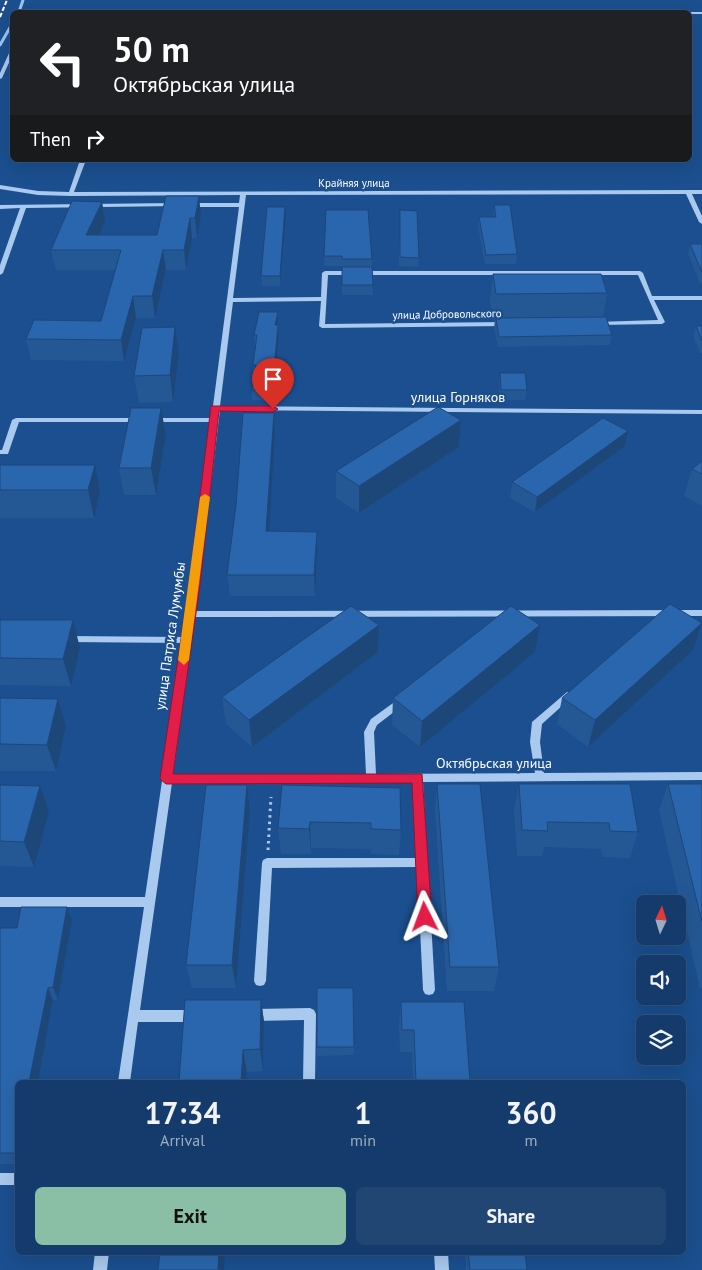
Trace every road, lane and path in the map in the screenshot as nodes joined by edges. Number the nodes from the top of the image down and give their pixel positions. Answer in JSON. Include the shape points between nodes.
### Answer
{"nodes":[{"id":1,"x":33,"y":9,"type":"edge"},
{"id":2,"x":198,"y":10,"type":"edge"},
{"id":3,"x":10,"y":56,"type":"edge"},
{"id":4,"x":0,"y":78,"type":"edge"},
{"id":5,"x":82,"y":162,"type":"edge"},
{"id":6,"x":3,"y":188,"type":"edge"},
{"id":7,"x":688,"y":192,"type":"junction"},
{"id":8,"x":702,"y":192,"type":"edge"},
{"id":9,"x":243,"y":193,"type":"junction"},
{"id":10,"x":71,"y":194,"type":"junction"},
{"id":11,"x":241,"y":205,"type":"junction"},
{"id":12,"x":24,"y":206,"type":"junction"},
{"id":13,"x":0,"y":207,"type":"edge"},
{"id":14,"x":702,"y":222,"type":"edge"},
{"id":15,"x":0,"y":273,"type":"edge"},
{"id":16,"x":650,"y":298,"type":"junction"},
{"id":17,"x":702,"y":298,"type":"edge"},
{"id":18,"x":324,"y":299,"type":"junction"},
{"id":19,"x":230,"y":300,"type":"junction"},
{"id":20,"x":594,"y":323,"type":"edge"},
{"id":21,"x":516,"y":324,"type":"edge"},
{"id":22,"x":215,"y":408,"type":"junction"},
{"id":23,"x":702,"y":412,"type":"edge"},
{"id":24,"x":214,"y":420,"type":"junction"},
{"id":25,"x":0,"y":452,"type":"edge"},
{"id":26,"x":702,"y":613,"type":"edge"},
{"id":27,"x":190,"y":614,"type":"junction"},
{"id":28,"x":60,"y":639,"type":"edge"},
{"id":29,"x":186,"y":640,"type":"junction"},
{"id":30,"x":570,"y":694,"type":"edge"},
{"id":31,"x":404,"y":698,"type":"edge"},
{"id":32,"x":702,"y":776,"type":"edge"},
{"id":33,"x":540,"y":777,"type":"junction"},
{"id":34,"x":371,"y":778,"type":"junction"},
{"id":35,"x":418,"y":778,"type":"junction"},
{"id":36,"x":166,"y":779,"type":"junction"},
{"id":37,"x":270,"y":797,"type":"dead end"},
{"id":38,"x":422,"y":862,"type":"junction"},
{"id":39,"x":267,"y":863,"type":"junction"},
{"id":40,"x":0,"y":902,"type":"edge"},
{"id":41,"x":149,"y":902,"type":"junction"},
{"id":42,"x":260,"y":980,"type":"dead end"},
{"id":43,"x":429,"y":990,"type":"dead end"},
{"id":44,"x":234,"y":1015,"type":"edge"},
{"id":45,"x":133,"y":1016,"type":"junction"},
{"id":46,"x":206,"y":1016,"type":"edge"},
{"id":47,"x":124,"y":1080,"type":"edge"},
{"id":48,"x":309,"y":1080,"type":"edge"},
{"id":49,"x":0,"y":1179,"type":"edge"},
{"id":50,"x":15,"y":1179,"type":"edge"},
{"id":51,"x":102,"y":1255,"type":"edge"},
{"id":52,"x":441,"y":1255,"type":"edge"},
{"id":53,"x":100,"y":1270,"type":"edge"},
{"id":54,"x":442,"y":1270,"type":"edge"}],
"edges":[{"from":1,"to":2,"type":"street"},
{"from":3,"to":4,"type":"street"},
{"from":5,"to":10,"type":"street"},
{"from":6,"to":10,"type":"street","name":"Крайняя улица"},
{"from":7,"to":8,"type":"street","name":"Крайняя улица"},
{"from":7,"to":9,"type":"street","name":"Крайняя улица"},
{"from":7,"to":14,"type":"street"},
{"from":9,"to":10,"type":"street","name":"Крайняя улица"},
{"from":9,"to":11,"type":"street","name":"улица Патриса Лумумбы"},
{"from":11,"to":12,"type":"street"},
{"from":11,"to":19,"type":"street","name":"улица Патриса Лумумбы"},
{"from":12,"to":13,"type":"street"},
{"from":12,"to":15,"type":"street"},
{"from":16,"to":17,"type":"street"},
{"from":16,"to":18,"type":"street","name":"улица Добровольского","via":[[640,272],[325,273]]},
{"from":16,"to":20,"type":"street","name":"улица Добровольского","via":[[662,322]]},
{"from":18,"to":19,"type":"street"},
{"from":18,"to":21,"type":"street","name":"улица Добровольского","via":[[322,326]]},
{"from":19,"to":22,"type":"street","name":"улица Патриса Лумумбы"},
{"from":22,"to":23,"type":"street","name":"улица Горняков"},
{"from":22,"to":24,"type":"street","name":"улица Патриса Лумумбы"},
{"from":24,"to":25,"type":"street","via":[[16,420],[5,452]]},
{"from":24,"to":27,"type":"street","name":"улица Патриса Лумумбы"},
{"from":26,"to":27,"type":"street"},
{"from":27,"to":29,"type":"street","name":"улица Патриса Лумумбы"},
{"from":28,"to":29,"type":"street"},
{"from":29,"to":36,"type":"street","name":"улица Патриса Лумумбы"},
{"from":30,"to":33,"type":"street","via":[[537,722],[535,742]]},
{"from":31,"to":34,"type":"street","via":[[374,722],[369,732]]},
{"from":32,"to":33,"type":"street","name":"Октябрьская улица"},
{"from":33,"to":35,"type":"street","name":"Октябрьская улица"},
{"from":34,"to":35,"type":"street","name":"Октябрьская улица"},
{"from":34,"to":36,"type":"street","name":"Октябрьская улица"},
{"from":35,"to":38,"type":"street"},
{"from":36,"to":41,"type":"street","name":"улица Патриса Лумумбы"},
{"from":37,"to":39,"type":"path"},
{"from":38,"to":39,"type":"street"},
{"from":38,"to":43,"type":"street"},
{"from":39,"to":42,"type":"street"},
{"from":40,"to":41,"type":"street"},
{"from":41,"to":45,"type":"street","name":"улица Патриса Лумумбы"},
{"from":44,"to":48,"type":"street","via":[[310,1014]]},
{"from":45,"to":46,"type":"street"},
{"from":45,"to":47,"type":"street","name":"улица Патриса Лумумбы"},
{"from":49,"to":50,"type":"street"},
{"from":51,"to":53,"type":"street"},
{"from":52,"to":54,"type":"street"}]}
